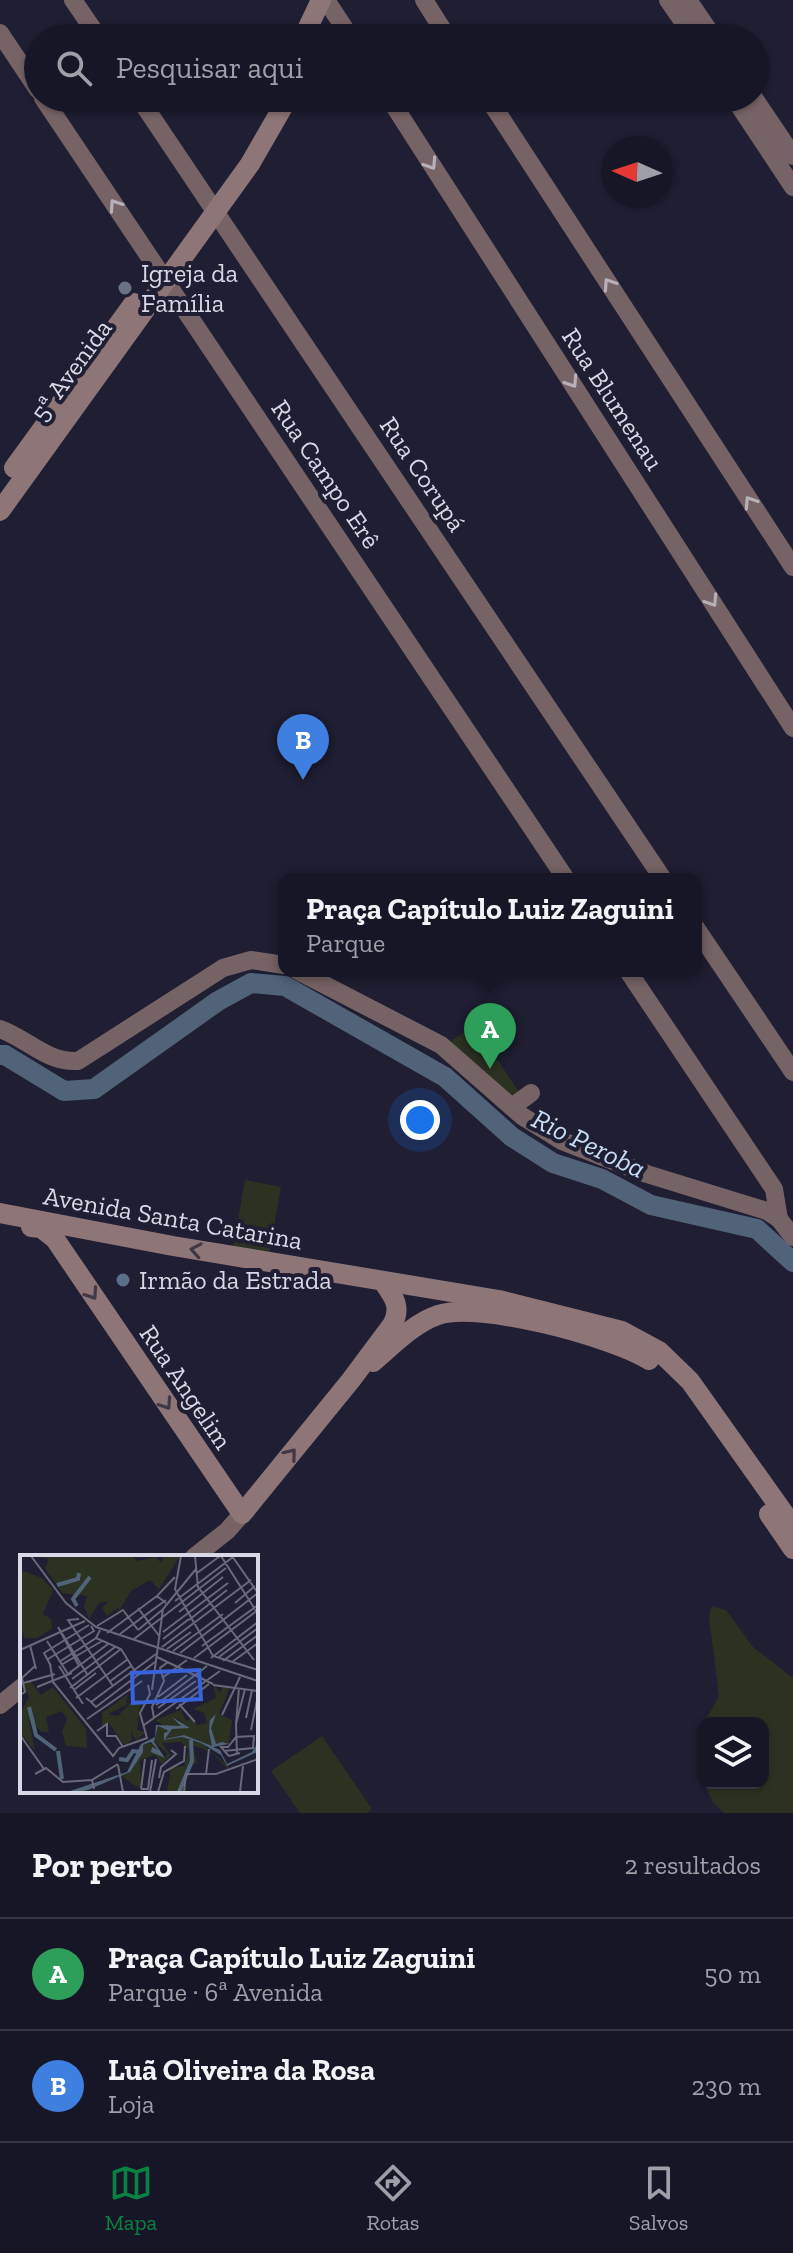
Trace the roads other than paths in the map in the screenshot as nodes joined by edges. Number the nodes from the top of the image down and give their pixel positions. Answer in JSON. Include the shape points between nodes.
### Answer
{"nodes":[{"id":1,"x":73,"y":0,"type":"edge"},
{"id":2,"x":424,"y":0,"type":"edge"},
{"id":3,"x":668,"y":0,"type":"edge"},
{"id":4,"x":688,"y":0,"type":"edge"},
{"id":5,"x":329,"y":2,"type":"edge"},
{"id":6,"x":89,"y":24,"type":"edge"},
{"id":7,"x":313,"y":24,"type":"edge"},
{"id":8,"x":322,"y":24,"type":"edge"},
{"id":9,"x":342,"y":24,"type":"edge"},
{"id":10,"x":439,"y":24,"type":"edge"},
{"id":11,"x":684,"y":24,"type":"edge"},
{"id":12,"x":704,"y":24,"type":"edge"},
{"id":13,"x":0,"y":33,"type":"edge"},
{"id":14,"x":24,"y":69,"type":"edge"},
{"id":15,"x":52,"y":112,"type":"edge"},
{"id":16,"x":148,"y":112,"type":"edge"},
{"id":17,"x":266,"y":112,"type":"edge"},
{"id":18,"x":280,"y":112,"type":"edge"},
{"id":19,"x":398,"y":112,"type":"edge"},
{"id":20,"x":497,"y":112,"type":"edge"},
{"id":21,"x":756,"y":112,"type":"edge"},
{"id":22,"x":757,"y":112,"type":"edge"},
{"id":23,"x":793,"y":156,"type":"edge"},
{"id":24,"x":793,"y":187,"type":"edge"},
{"id":25,"x":212,"y":207,"type":"junction"},
{"id":26,"x":162,"y":276,"type":"junction"},
{"id":27,"x":0,"y":488,"type":"edge"},
{"id":28,"x":0,"y":511,"type":"edge"},
{"id":29,"x":793,"y":567,"type":"edge"},
{"id":30,"x":793,"y":728,"type":"edge"},
{"id":31,"x":562,"y":873,"type":"edge"},
{"id":32,"x":659,"y":873,"type":"edge"},
{"id":33,"x":702,"y":937,"type":"edge"},
{"id":34,"x":278,"y":964,"type":"edge"},
{"id":35,"x":310,"y":977,"type":"edge"},
{"id":36,"x":632,"y":977,"type":"edge"},
{"id":37,"x":0,"y":1029,"type":"edge"},
{"id":38,"x":793,"y":1072,"type":"edge"},
{"id":39,"x":531,"y":1093,"type":"dead end"},
{"id":40,"x":512,"y":1107,"type":"junction"},
{"id":41,"x":0,"y":1213,"type":"edge"},
{"id":42,"x":779,"y":1219,"type":"junction"},
{"id":43,"x":0,"y":1221,"type":"edge"},
{"id":44,"x":793,"y":1237,"type":"edge"},
{"id":45,"x":61,"y":1249,"type":"joint"},
{"id":46,"x":384,"y":1283,"type":"junction"},
{"id":47,"x":351,"y":1380,"type":"junction"},
{"id":48,"x":242,"y":1514,"type":"junction"},
{"id":49,"x":793,"y":1526,"type":"edge"},
{"id":50,"x":793,"y":1549,"type":"edge"},
{"id":51,"x":197,"y":1555,"type":"edge"},
{"id":52,"x":20,"y":1689,"type":"edge"},
{"id":53,"x":0,"y":1705,"type":"edge"}],
"edges":[{"from":1,"to":6,"type":"street"},
{"from":2,"to":10,"type":"street"},
{"from":3,"to":11,"type":"street"},
{"from":4,"to":12,"type":"street"},
{"from":5,"to":7,"type":"main road"},
{"from":5,"to":8,"type":"main road"},
{"from":5,"to":9,"type":"street"},
{"from":13,"to":14,"type":"street"},
{"from":26,"to":15,"type":"street","name":"Rua Campo Erê","one_way":true},
{"from":16,"to":25,"type":"street","name":"Rua Corupá"},
{"from":17,"to":25,"type":"main road","name":"5ª Avenida"},
{"from":18,"to":25,"type":"main road","name":"5ª Avenida","via":[[262,145]]},
{"from":19,"to":30,"type":"street","name":"Rua Blumenau","one_way":true},
{"from":29,"to":20,"type":"street","one_way":true},
{"from":21,"to":24,"type":"street"},
{"from":22,"to":23,"type":"street"},
{"from":25,"to":26,"type":"main road","name":"5ª Avenida"},
{"from":25,"to":32,"type":"street","name":"Rua Corupá"},
{"from":26,"to":27,"type":"main road","name":"5ª Avenida"},
{"from":26,"to":28,"type":"main road","name":"5ª Avenida"},
{"from":26,"to":31,"type":"street","name":"Rua Campo Erê"},
{"from":33,"to":38,"type":"street"},
{"from":34,"to":37,"type":"street","via":[[251,960],[223,968],[78,1061],[56,1060]]},
{"from":35,"to":40,"type":"street","via":[[441,1045]]},
{"from":36,"to":42,"type":"street","via":[[774,1189]]},
{"from":39,"to":40,"type":"street"},
{"from":40,"to":42,"type":"street","via":[[562,1141]]},
{"from":46,"to":41,"type":"main road","name":"Avenida Santa Catarina","one_way":true},
{"from":42,"to":44,"type":"street"},
{"from":43,"to":45,"type":"main road","name":"Avenida Santa Catarina","via":[[41,1228]]},
{"from":45,"to":48,"type":"main road","name":"Rua Angelim","one_way":true},
{"from":46,"to":47,"type":"main road","via":[[395,1298],[392,1325]]},
{"from":46,"to":49,"type":"main road","name":"Avenida Santa Catarina","via":[[499,1300],[604,1324],[643,1340],[690,1381]]},
{"from":48,"to":47,"type":"main road","one_way":true},
{"from":47,"to":50,"type":"main road","via":[[431,1317],[455,1311],[483,1312],[592,1336],[648,1359],[680,1389]]},
{"from":48,"to":51,"type":"street"},
{"from":52,"to":53,"type":"street"}]}
